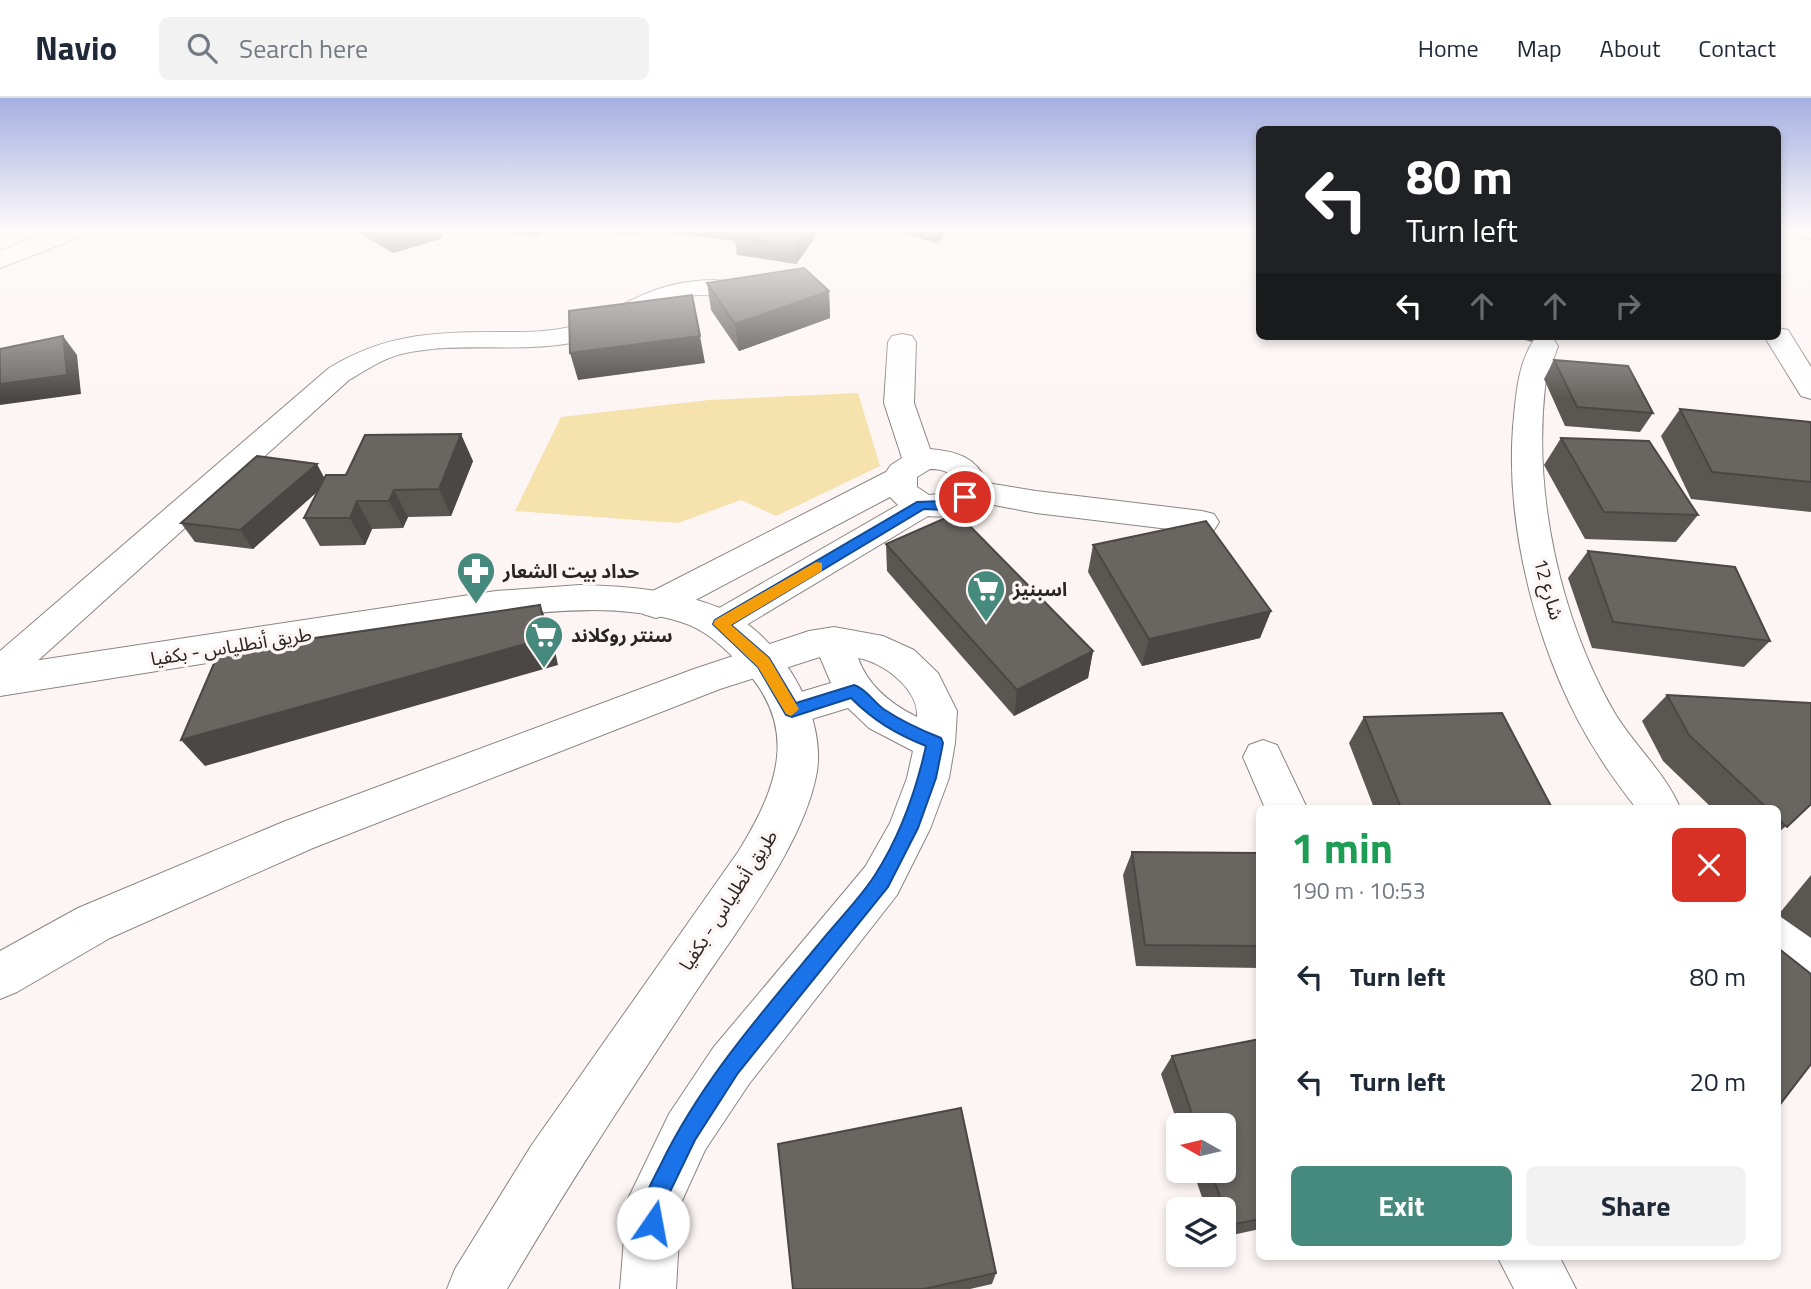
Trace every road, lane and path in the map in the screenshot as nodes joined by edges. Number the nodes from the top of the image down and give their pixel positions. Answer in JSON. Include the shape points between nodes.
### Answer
{"nodes":[{"id":1,"x":765,"y":291,"type":"edge"},
{"id":2,"x":1780,"y":340,"type":"edge"},
{"id":3,"x":902,"y":342,"type":"dead end"},
{"id":4,"x":1544,"y":346,"type":"dead end"},
{"id":5,"x":1811,"y":390,"type":"edge"},
{"id":6,"x":909,"y":470,"type":"junction"},
{"id":7,"x":970,"y":490,"type":"junction"},
{"id":8,"x":922,"y":505,"type":"junction"},
{"id":9,"x":1202,"y":522,"type":"edge"},
{"id":10,"x":656,"y":605,"type":"junction"},
{"id":11,"x":720,"y":624,"type":"junction"},
{"id":12,"x":834,"y":640,"type":"junction"},
{"id":13,"x":764,"y":662,"type":"junction"},
{"id":14,"x":6,"y":680,"type":"edge"},
{"id":15,"x":854,"y":691,"type":"junction"},
{"id":16,"x":792,"y":710,"type":"junction"},
{"id":17,"x":935,"y":743,"type":"junction"},
{"id":18,"x":1263,"y":757,"type":"dead end"},
{"id":19,"x":1285,"y":805,"type":"edge"},
{"id":20,"x":1657,"y":805,"type":"edge"},
{"id":21,"x":94,"y":923,"type":"junction"},
{"id":22,"x":1781,"y":935,"type":"edge"},
{"id":23,"x":0,"y":953,"type":"edge"},
{"id":24,"x":1811,"y":964,"type":"edge"},
{"id":25,"x":0,"y":976,"type":"edge"},
{"id":26,"x":1528,"y":1260,"type":"edge"},
{"id":27,"x":475,"y":1289,"type":"edge"},
{"id":28,"x":648,"y":1289,"type":"edge"},
{"id":29,"x":1548,"y":1289,"type":"edge"}],
"edges":[{"from":1,"to":14,"type":"main road","via":[[677,290],[603,326],[569,336],[424,341],[361,359],[339,374]]},
{"from":2,"to":5,"type":"main road"},
{"from":3,"to":6,"type":"main road","via":[[898,390]]},
{"from":4,"to":20,"type":"main road","name":"شارع 12","via":[[1531,384],[1527,448],[1532,527],[1550,603],[1584,693],[1612,744]]},
{"from":6,"to":7,"type":"main road","via":[[942,460],[963,468]]},
{"from":6,"to":8,"type":"main road","via":[[901,492]]},
{"from":6,"to":10,"type":"main road"},
{"from":7,"to":8,"type":"main road","via":[[945,506]]},
{"from":7,"to":9,"type":"main road"},
{"from":8,"to":11,"type":"main road"},
{"from":10,"to":11,"type":"main road","name":"طريق أنطلياس - بكفيا","via":[[689,611]]},
{"from":10,"to":14,"type":"main road","name":"طريق أنطلياس - بكفيا","via":[[606,598],[535,601]]},
{"from":11,"to":13,"type":"main road","name":"طريق أنطلياس - بكفيا"},
{"from":12,"to":13,"type":"main road"},
{"from":12,"to":15,"type":"main road","via":[[840,666]]},
{"from":12,"to":17,"type":"main road","via":[[870,646],[901,660],[925,683],[937,711]]},
{"from":13,"to":16,"type":"main road","name":"طريق أنطلياس - بكفيا"},
{"from":13,"to":21,"type":"main road","via":[[707,679],[311,830]]},
{"from":15,"to":16,"type":"main road"},
{"from":15,"to":17,"type":"main road","via":[[894,724]]},
{"from":16,"to":27,"type":"main road","name":"طريق أنطلياس - بكفيا","via":[[798,759],[776,828],[550,1165]]},
{"from":17,"to":28,"type":"main road","via":[[928,778],[909,828],[881,881],[731,1066],[687,1132],[654,1201]]},
{"from":18,"to":19,"type":"main road"},
{"from":21,"to":23,"type":"main road"},
{"from":21,"to":25,"type":"main road"},
{"from":22,"to":24,"type":"main road"},
{"from":26,"to":29,"type":"main road"}]}
